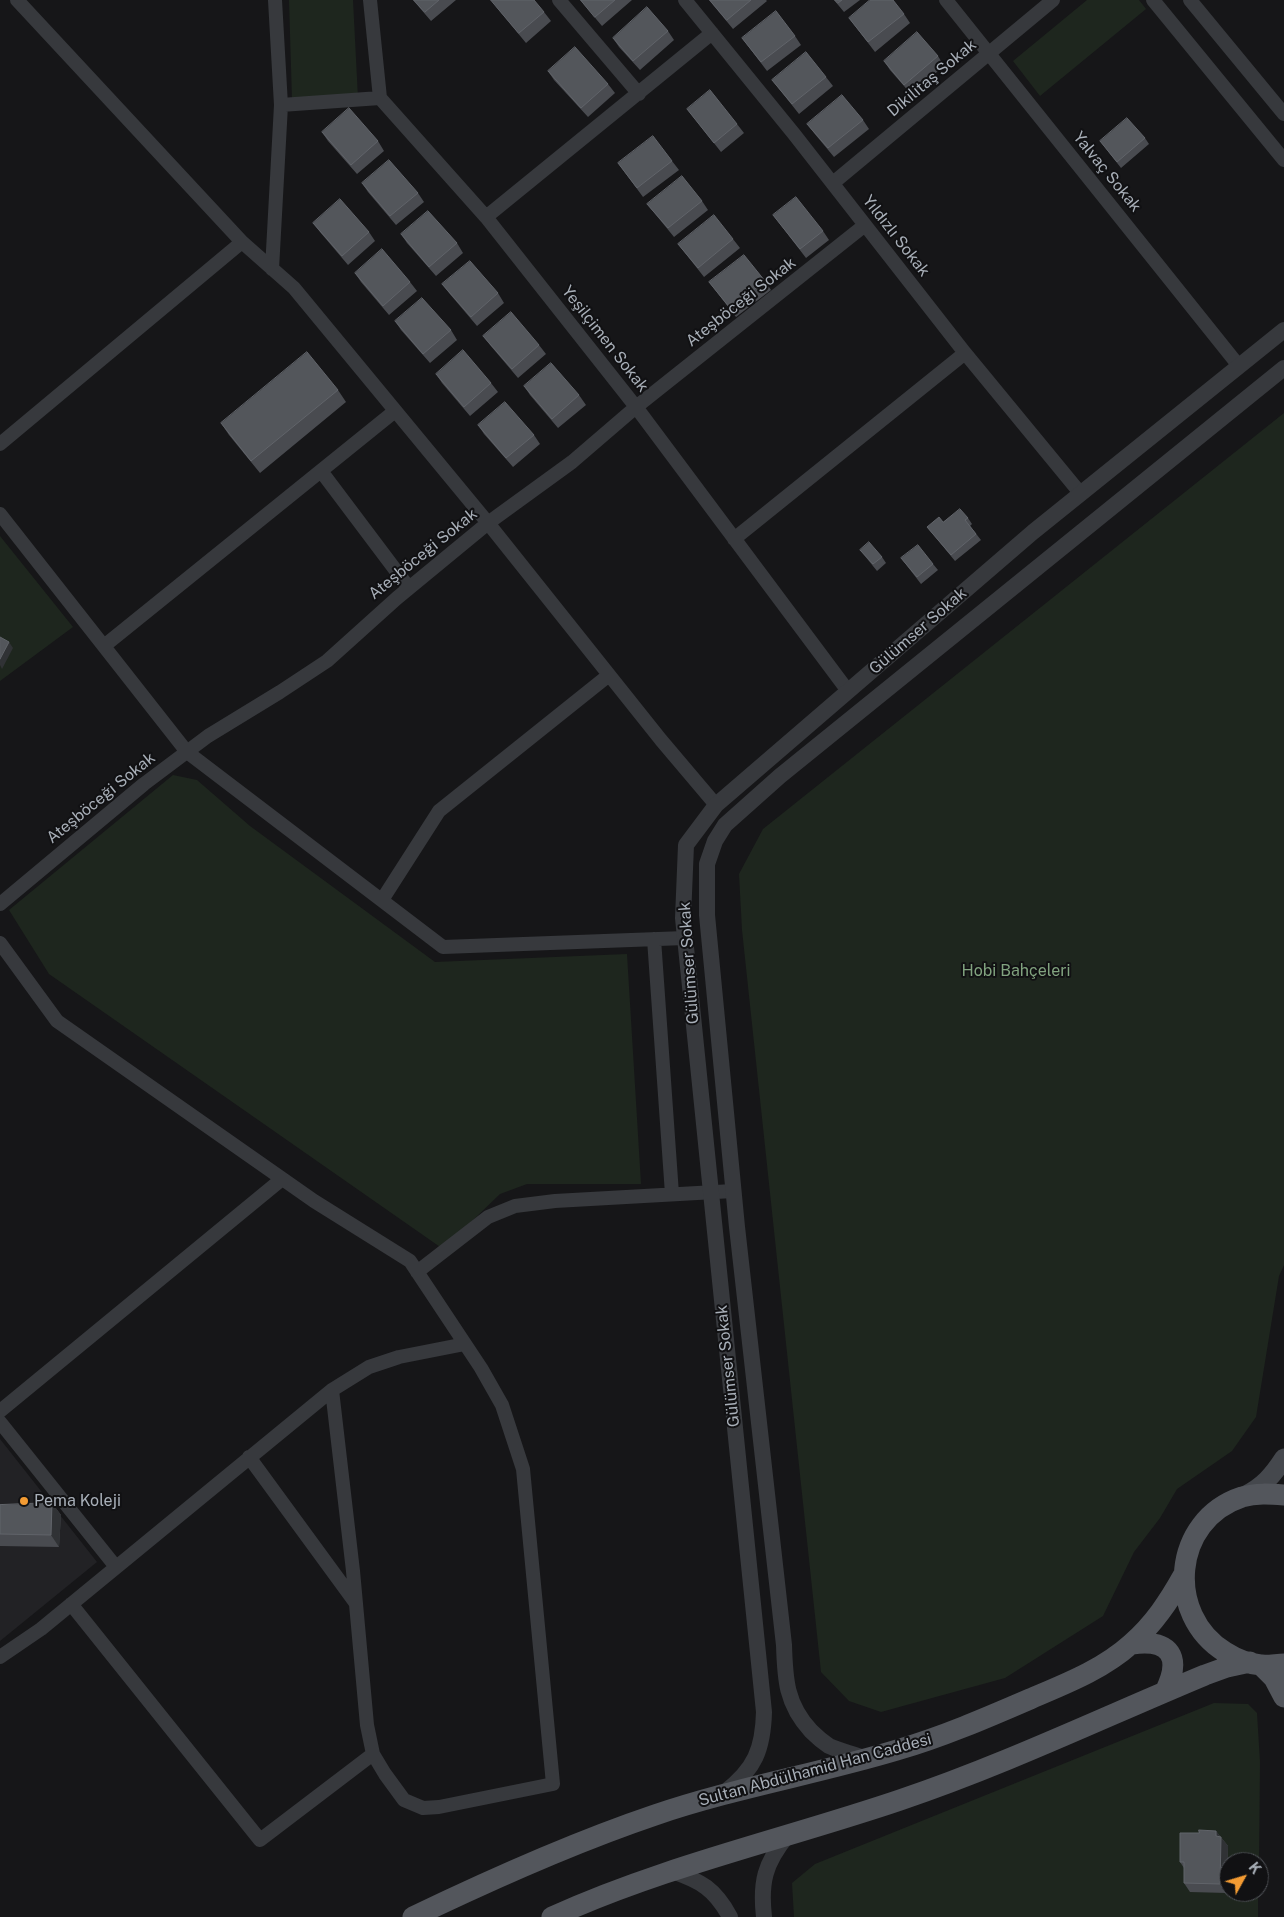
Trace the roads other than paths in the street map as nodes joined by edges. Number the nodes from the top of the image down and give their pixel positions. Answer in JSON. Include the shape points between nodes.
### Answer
{"nodes":[{"id":1,"x":17,"y":0,"type":"edge"},
{"id":2,"x":275,"y":0,"type":"edge"},
{"id":3,"x":370,"y":0,"type":"edge"},
{"id":4,"x":559,"y":0,"type":"edge"},
{"id":5,"x":685,"y":0,"type":"edge"},
{"id":6,"x":946,"y":0,"type":"edge"},
{"id":7,"x":1054,"y":0,"type":"edge"},
{"id":8,"x":1154,"y":0,"type":"edge"},
{"id":9,"x":1190,"y":0,"type":"edge"},
{"id":10,"x":712,"y":33,"type":"junction"},
{"id":11,"x":989,"y":53,"type":"junction"},
{"id":12,"x":639,"y":94,"type":"junction"},
{"id":13,"x":380,"y":98,"type":"junction"},
{"id":14,"x":281,"y":105,"type":"junction"},
{"id":15,"x":1284,"y":114,"type":"edge"},
{"id":16,"x":1284,"y":160,"type":"edge"},
{"id":17,"x":832,"y":183,"type":"junction"},
{"id":18,"x":486,"y":217,"type":"junction"},
{"id":19,"x":866,"y":225,"type":"junction"},
{"id":20,"x":242,"y":242,"type":"junction"},
{"id":21,"x":272,"y":269,"type":"junction"},
{"id":22,"x":1284,"y":330,"type":"edge"},
{"id":23,"x":966,"y":352,"type":"junction"},
{"id":24,"x":1239,"y":366,"type":"junction"},
{"id":25,"x":1284,"y":368,"type":"edge"},
{"id":26,"x":636,"y":407,"type":"junction"},
{"id":27,"x":395,"y":411,"type":"junction"},
{"id":28,"x":0,"y":444,"type":"edge"},
{"id":29,"x":321,"y":470,"type":"junction"},
{"id":30,"x":1081,"y":494,"type":"junction"},
{"id":31,"x":0,"y":514,"type":"edge"},
{"id":32,"x":488,"y":523,"type":"junction"},
{"id":33,"x":734,"y":539,"type":"junction"},
{"id":34,"x":409,"y":588,"type":"junction"},
{"id":35,"x":104,"y":646,"type":"junction"},
{"id":36,"x":609,"y":675,"type":"junction"},
{"id":37,"x":848,"y":691,"type":"junction"},
{"id":38,"x":187,"y":752,"type":"junction"},
{"id":39,"x":716,"y":805,"type":"junction"},
{"id":40,"x":382,"y":900,"type":"junction"},
{"id":41,"x":0,"y":904,"type":"edge"},
{"id":42,"x":684,"y":938,"type":"junction"},
{"id":43,"x":654,"y":939,"type":"junction"},
{"id":44,"x":0,"y":942,"type":"edge"},
{"id":45,"x":282,"y":1179,"type":"junction"},
{"id":46,"x":733,"y":1191,"type":"junction"},
{"id":47,"x":710,"y":1192,"type":"junction"},
{"id":48,"x":672,"y":1194,"type":"junction"},
{"id":49,"x":417,"y":1272,"type":"junction"},
{"id":50,"x":465,"y":1344,"type":"junction"},
{"id":51,"x":332,"y":1390,"type":"junction"},
{"id":52,"x":0,"y":1411,"type":"edge"},
{"id":53,"x":0,"y":1422,"type":"edge"},
{"id":54,"x":249,"y":1458,"type":"junction"},
{"id":55,"x":1284,"y":1458,"type":"edge"},
{"id":56,"x":1284,"y":1495,"type":"edge"},
{"id":57,"x":1242,"y":1497,"type":"junction"},
{"id":58,"x":116,"y":1567,"type":"junction"},
{"id":59,"x":1183,"y":1576,"type":"junction"},
{"id":60,"x":71,"y":1604,"type":"junction"},
{"id":61,"x":356,"y":1604,"type":"junction"},
{"id":62,"x":1132,"y":1644,"type":"junction"},
{"id":63,"x":0,"y":1657,"type":"edge"},
{"id":64,"x":1255,"y":1664,"type":"junction"},
{"id":65,"x":1284,"y":1664,"type":"edge"},
{"id":66,"x":1165,"y":1692,"type":"junction"},
{"id":67,"x":1284,"y":1697,"type":"edge"},
{"id":68,"x":373,"y":1754,"type":"junction"},
{"id":69,"x":866,"y":1759,"type":"junction"},
{"id":70,"x":724,"y":1793,"type":"junction"},
{"id":71,"x":787,"y":1836,"type":"junction"},
{"id":72,"x":672,"y":1871,"type":"junction"},
{"id":73,"x":413,"y":1917,"type":"edge"},
{"id":74,"x":552,"y":1917,"type":"edge"},
{"id":75,"x":730,"y":1917,"type":"edge"},
{"id":76,"x":764,"y":1917,"type":"edge"}],
"edges":[{"from":1,"to":20,"type":"street"},
{"from":2,"to":14,"type":"street"},
{"from":3,"to":13,"type":"street"},
{"from":4,"to":12,"type":"street"},
{"from":5,"to":10,"type":"street","name":"Yıldızlı Sokak"},
{"from":6,"to":11,"type":"street","name":"Yalvaç Sokak"},
{"from":7,"to":11,"type":"street","name":"Dikilitaş Sokak"},
{"from":8,"to":16,"type":"street"},
{"from":9,"to":15,"type":"street"},
{"from":10,"to":12,"type":"street"},
{"from":10,"to":17,"type":"street","name":"Yıldızlı Sokak"},
{"from":11,"to":17,"type":"street","name":"Dikilitaş Sokak"},
{"from":11,"to":24,"type":"street","name":"Yalvaç Sokak"},
{"from":12,"to":18,"type":"street"},
{"from":13,"to":14,"type":"street"},
{"from":13,"to":18,"type":"street","name":"Yeşilçimen Sokak"},
{"from":14,"to":21,"type":"street"},
{"from":17,"to":19,"type":"street","name":"Yıldızlı Sokak"},
{"from":18,"to":26,"type":"street","name":"Yeşilçimen Sokak"},
{"from":19,"to":23,"type":"street","name":"Yıldızlı Sokak"},
{"from":19,"to":26,"type":"street","name":"Ateşböceği Sokak"},
{"from":20,"to":21,"type":"street"},
{"from":20,"to":28,"type":"street"},
{"from":21,"to":27,"type":"street","via":[[294,288]]},
{"from":22,"to":24,"type":"street","name":"Gülümser Sokak"},
{"from":23,"to":30,"type":"street","name":"Yıldızlı Sokak"},
{"from":23,"to":33,"type":"street"},
{"from":24,"to":30,"type":"street","name":"Gülümser Sokak"},
{"from":25,"to":46,"type":"street","via":[[802,758],[725,825],[706,864],[707,915]]},
{"from":26,"to":32,"type":"street","name":"Ateşböceği Sokak","via":[[572,462]]},
{"from":26,"to":33,"type":"street","name":"Yeşilçimen Sokak"},
{"from":27,"to":29,"type":"street"},
{"from":27,"to":32,"type":"street"},
{"from":29,"to":34,"type":"street"},
{"from":29,"to":35,"type":"street"},
{"from":30,"to":37,"type":"street","name":"Gülümser Sokak"},
{"from":31,"to":35,"type":"street"},
{"from":32,"to":34,"type":"street","name":"Ateşböceği Sokak"},
{"from":32,"to":36,"type":"street"},
{"from":33,"to":37,"type":"street","name":"Yeşilçimen Sokak"},
{"from":34,"to":38,"type":"street","name":"Ateşböceği Sokak","via":[[326,661]]},
{"from":35,"to":38,"type":"street"},
{"from":36,"to":39,"type":"street"},
{"from":36,"to":40,"type":"street","via":[[439,811]]},
{"from":37,"to":39,"type":"street","name":"Gülümser Sokak"},
{"from":38,"to":40,"type":"street"},
{"from":38,"to":41,"type":"street","name":"Ateşböceği Sokak"},
{"from":39,"to":42,"type":"street","name":"Gülümser Sokak","via":[[686,845]]},
{"from":40,"to":43,"type":"street","via":[[443,947]]},
{"from":42,"to":43,"type":"street"},
{"from":42,"to":47,"type":"street","name":"Gülümser Sokak"},
{"from":43,"to":48,"type":"street"},
{"from":44,"to":45,"type":"street","via":[[58,1022]]},
{"from":45,"to":49,"type":"street","via":[[410,1262]]},
{"from":45,"to":52,"type":"street"},
{"from":46,"to":47,"type":"street"},
{"from":46,"to":69,"type":"street","via":[[786,1684],[800,1719],[813,1733],[828,1745]]},
{"from":47,"to":48,"type":"street"},
{"from":47,"to":70,"type":"street","name":"Gülümser Sokak","via":[[764,1712],[764,1731],[752,1766]]},
{"from":48,"to":49,"type":"street","via":[[515,1206],[488,1217]]},
{"from":49,"to":50,"type":"street"},
{"from":50,"to":51,"type":"street","via":[[399,1356],[368,1367]]},
{"from":50,"to":68,"type":"street","via":[[502,1404],[523,1469],[553,1784],[423,1808],[404,1800]]},
{"from":51,"to":54,"type":"street"},
{"from":51,"to":61,"type":"street"},
{"from":53,"to":58,"type":"street"},
{"from":54,"to":58,"type":"street"},
{"from":54,"to":61,"type":"street"},
{"from":55,"to":57,"type":"main road","via":[[1272,1478]]},
{"from":56,"to":57,"type":"main road","via":[[1265,1493]]},
{"from":57,"to":59,"type":"main road","via":[[1219,1509],[1200,1527],[1188,1550]]},
{"from":58,"to":60,"type":"street"},
{"from":59,"to":62,"type":"main road","name":"Sultan Abdülhamid Han Caddesi","via":[[1162,1612]]},
{"from":59,"to":64,"type":"main road","via":[[1186,1601],[1196,1625],[1213,1645],[1236,1659]]},
{"from":60,"to":63,"type":"street"},
{"from":60,"to":68,"type":"street","via":[[260,1840]]},
{"from":61,"to":68,"type":"street","via":[[367,1725]]},
{"from":62,"to":66,"type":"main road","via":[[1156,1643],[1166,1649],[1174,1669]]},
{"from":62,"to":69,"type":"main road","name":"Sultan Abdülhamid Han Caddesi","via":[[1100,1667],[1067,1684],[961,1728]]},
{"from":64,"to":65,"type":"main road"},
{"from":64,"to":66,"type":"main road","via":[[1208,1674]]},
{"from":64,"to":67,"type":"main road","via":[[1274,1678]]},
{"from":66,"to":71,"type":"main road","via":[[967,1776]]},
{"from":69,"to":70,"type":"main road","name":"Sultan Abdülhamid Han Caddesi"},
{"from":70,"to":73,"type":"main road","name":"Sultan Abdülhamid Han Caddesi","via":[[566,1848]]},
{"from":71,"to":72,"type":"main road"},
{"from":71,"to":76,"type":"street","via":[[774,1853],[765,1874]]},
{"from":72,"to":74,"type":"main road"},
{"from":72,"to":75,"type":"street","via":[[709,1888]]}]}
